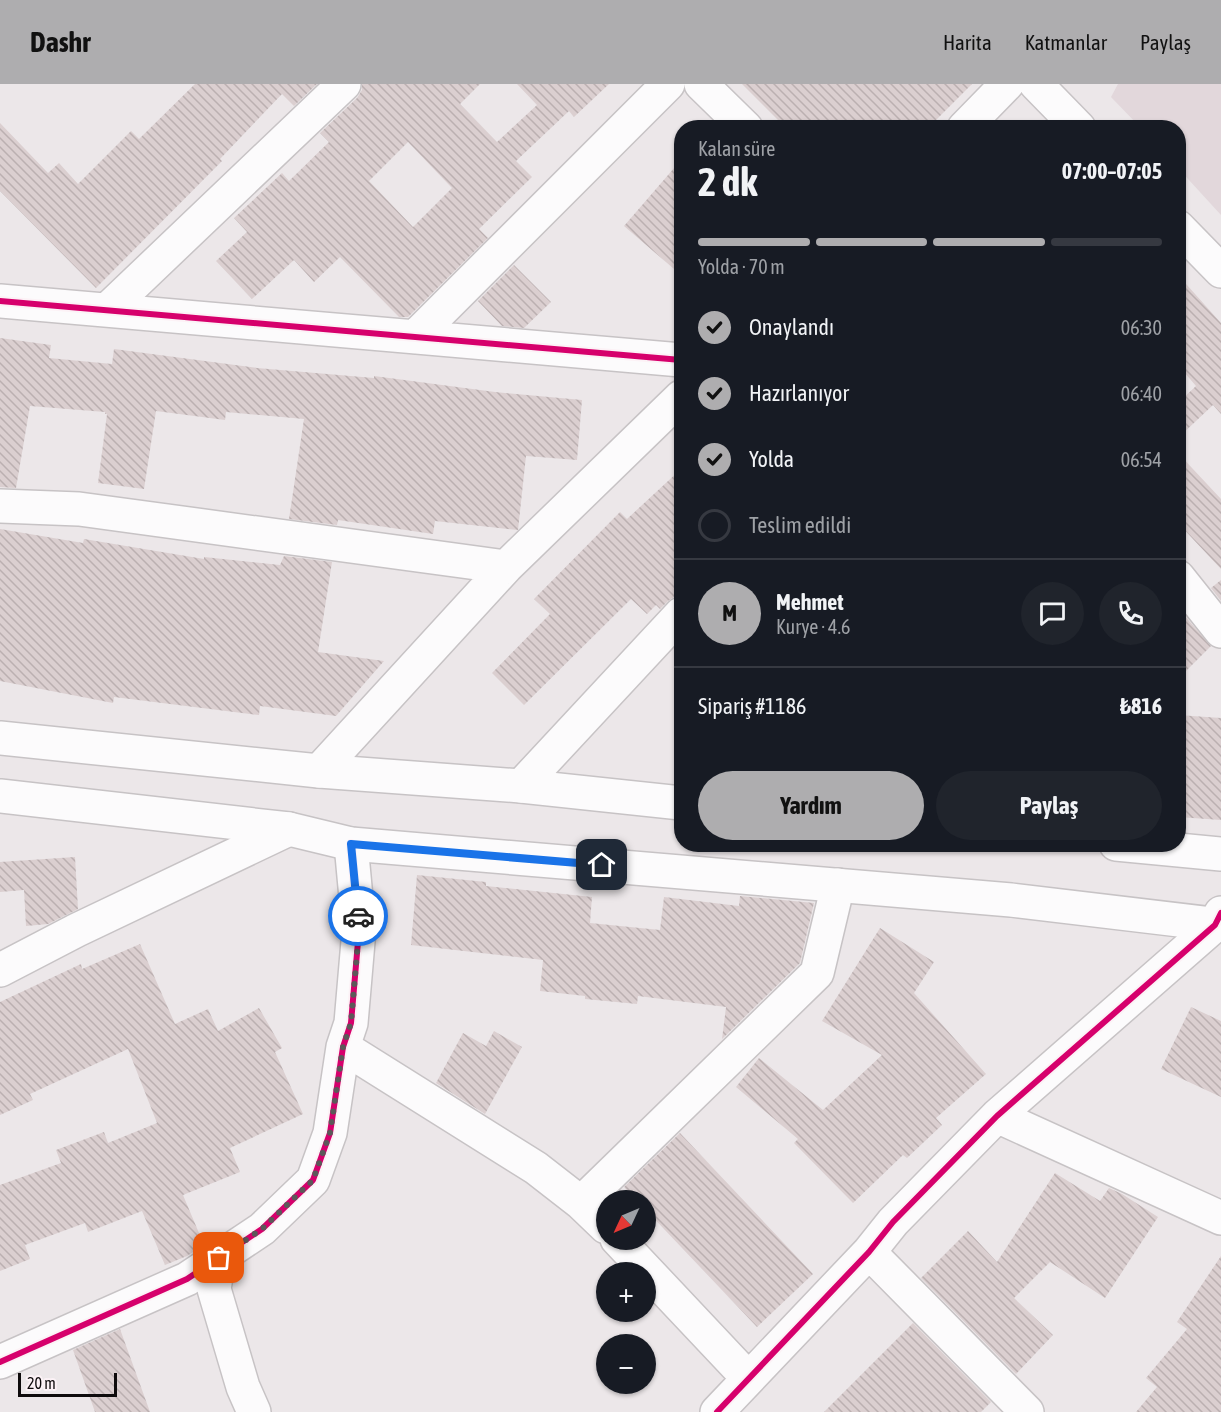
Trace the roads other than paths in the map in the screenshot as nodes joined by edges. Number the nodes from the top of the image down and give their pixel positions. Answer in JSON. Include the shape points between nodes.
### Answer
{"nodes":[{"id":1,"x":344,"y":84,"type":"edge"},
{"id":2,"x":668,"y":84,"type":"edge"},
{"id":3,"x":701,"y":84,"type":"edge"},
{"id":4,"x":1007,"y":84,"type":"edge"},
{"id":5,"x":1036,"y":84,"type":"edge"},
{"id":6,"x":738,"y":120,"type":"edge"},
{"id":7,"x":972,"y":120,"type":"edge"},
{"id":8,"x":1071,"y":120,"type":"edge"},
{"id":9,"x":1186,"y":235,"type":"edge"},
{"id":10,"x":1221,"y":271,"type":"edge"},
{"id":11,"x":0,"y":301,"type":"edge"},
{"id":12,"x":107,"y":310,"type":"junction"},
{"id":13,"x":415,"y":337,"type":"junction"},
{"id":14,"x":674,"y":359,"type":"edge"},
{"id":15,"x":674,"y":404,"type":"edge"},
{"id":16,"x":0,"y":506,"type":"edge"},
{"id":17,"x":506,"y":567,"type":"junction"},
{"id":18,"x":1186,"y":587,"type":"edge"},
{"id":19,"x":674,"y":622,"type":"edge"},
{"id":20,"x":1221,"y":631,"type":"edge"},
{"id":21,"x":0,"y":738,"type":"edge"},
{"id":22,"x":319,"y":771,"type":"junction"},
{"id":23,"x":521,"y":786,"type":"junction"},
{"id":24,"x":0,"y":796,"type":"edge"},
{"id":25,"x":674,"y":802,"type":"edge"},
{"id":26,"x":289,"y":829,"type":"junction"},
{"id":27,"x":351,"y":844,"type":"junction"},
{"id":28,"x":1186,"y":851,"type":"edge"},
{"id":29,"x":1221,"y":854,"type":"edge"},
{"id":30,"x":838,"y":885,"type":"junction"},
{"id":31,"x":1219,"y":921,"type":"edge"},
{"id":32,"x":0,"y":970,"type":"edge"},
{"id":33,"x":343,"y":1047,"type":"junction"},
{"id":34,"x":997,"y":1116,"type":"junction"},
{"id":35,"x":581,"y":1203,"type":"junction"},
{"id":36,"x":596,"y":1217,"type":"edge"},
{"id":37,"x":1221,"y":1218,"type":"edge"},
{"id":38,"x":627,"y":1250,"type":"edge"},
{"id":39,"x":869,"y":1252,"type":"junction"},
{"id":40,"x":219,"y":1258,"type":"junction"},
{"id":41,"x":0,"y":1362,"type":"edge"},
{"id":42,"x":748,"y":1378,"type":"junction"},
{"id":43,"x":254,"y":1412,"type":"edge"},
{"id":44,"x":717,"y":1412,"type":"edge"},
{"id":45,"x":1027,"y":1412,"type":"edge"}],
"edges":[{"from":1,"to":12,"type":"street"},
{"from":2,"to":13,"type":"street"},
{"from":3,"to":6,"type":"street"},
{"from":4,"to":7,"type":"street"},
{"from":5,"to":8,"type":"street"},
{"from":9,"to":10,"type":"street"},
{"from":11,"to":12,"type":"street"},
{"from":12,"to":13,"type":"street"},
{"from":13,"to":14,"type":"street"},
{"from":15,"to":17,"type":"street"},
{"from":16,"to":17,"type":"street","via":[[79,509]]},
{"from":17,"to":22,"type":"street"},
{"from":18,"to":20,"type":"street"},
{"from":19,"to":23,"type":"street"},
{"from":21,"to":22,"type":"street"},
{"from":22,"to":23,"type":"street"},
{"from":23,"to":25,"type":"street"},
{"from":24,"to":26,"type":"street"},
{"from":26,"to":27,"type":"street"},
{"from":26,"to":32,"type":"street"},
{"from":27,"to":30,"type":"street"},
{"from":27,"to":33,"type":"street","via":[[359,930],[351,1023]]},
{"from":28,"to":29,"type":"street"},
{"from":30,"to":31,"type":"street"},
{"from":30,"to":35,"type":"street","via":[[817,973]]},
{"from":31,"to":34,"type":"street"},
{"from":33,"to":35,"type":"street","via":[[536,1168]]},
{"from":33,"to":40,"type":"street","via":[[330,1133],[313,1180],[262,1229]]},
{"from":34,"to":37,"type":"street"},
{"from":34,"to":39,"type":"street","via":[[893,1222]]},
{"from":35,"to":36,"type":"street"},
{"from":38,"to":42,"type":"street"},
{"from":39,"to":42,"type":"street"},
{"from":39,"to":45,"type":"street"},
{"from":40,"to":41,"type":"street","via":[[187,1279]]},
{"from":40,"to":43,"type":"street","via":[[214,1288]]},
{"from":42,"to":44,"type":"street"}]}
